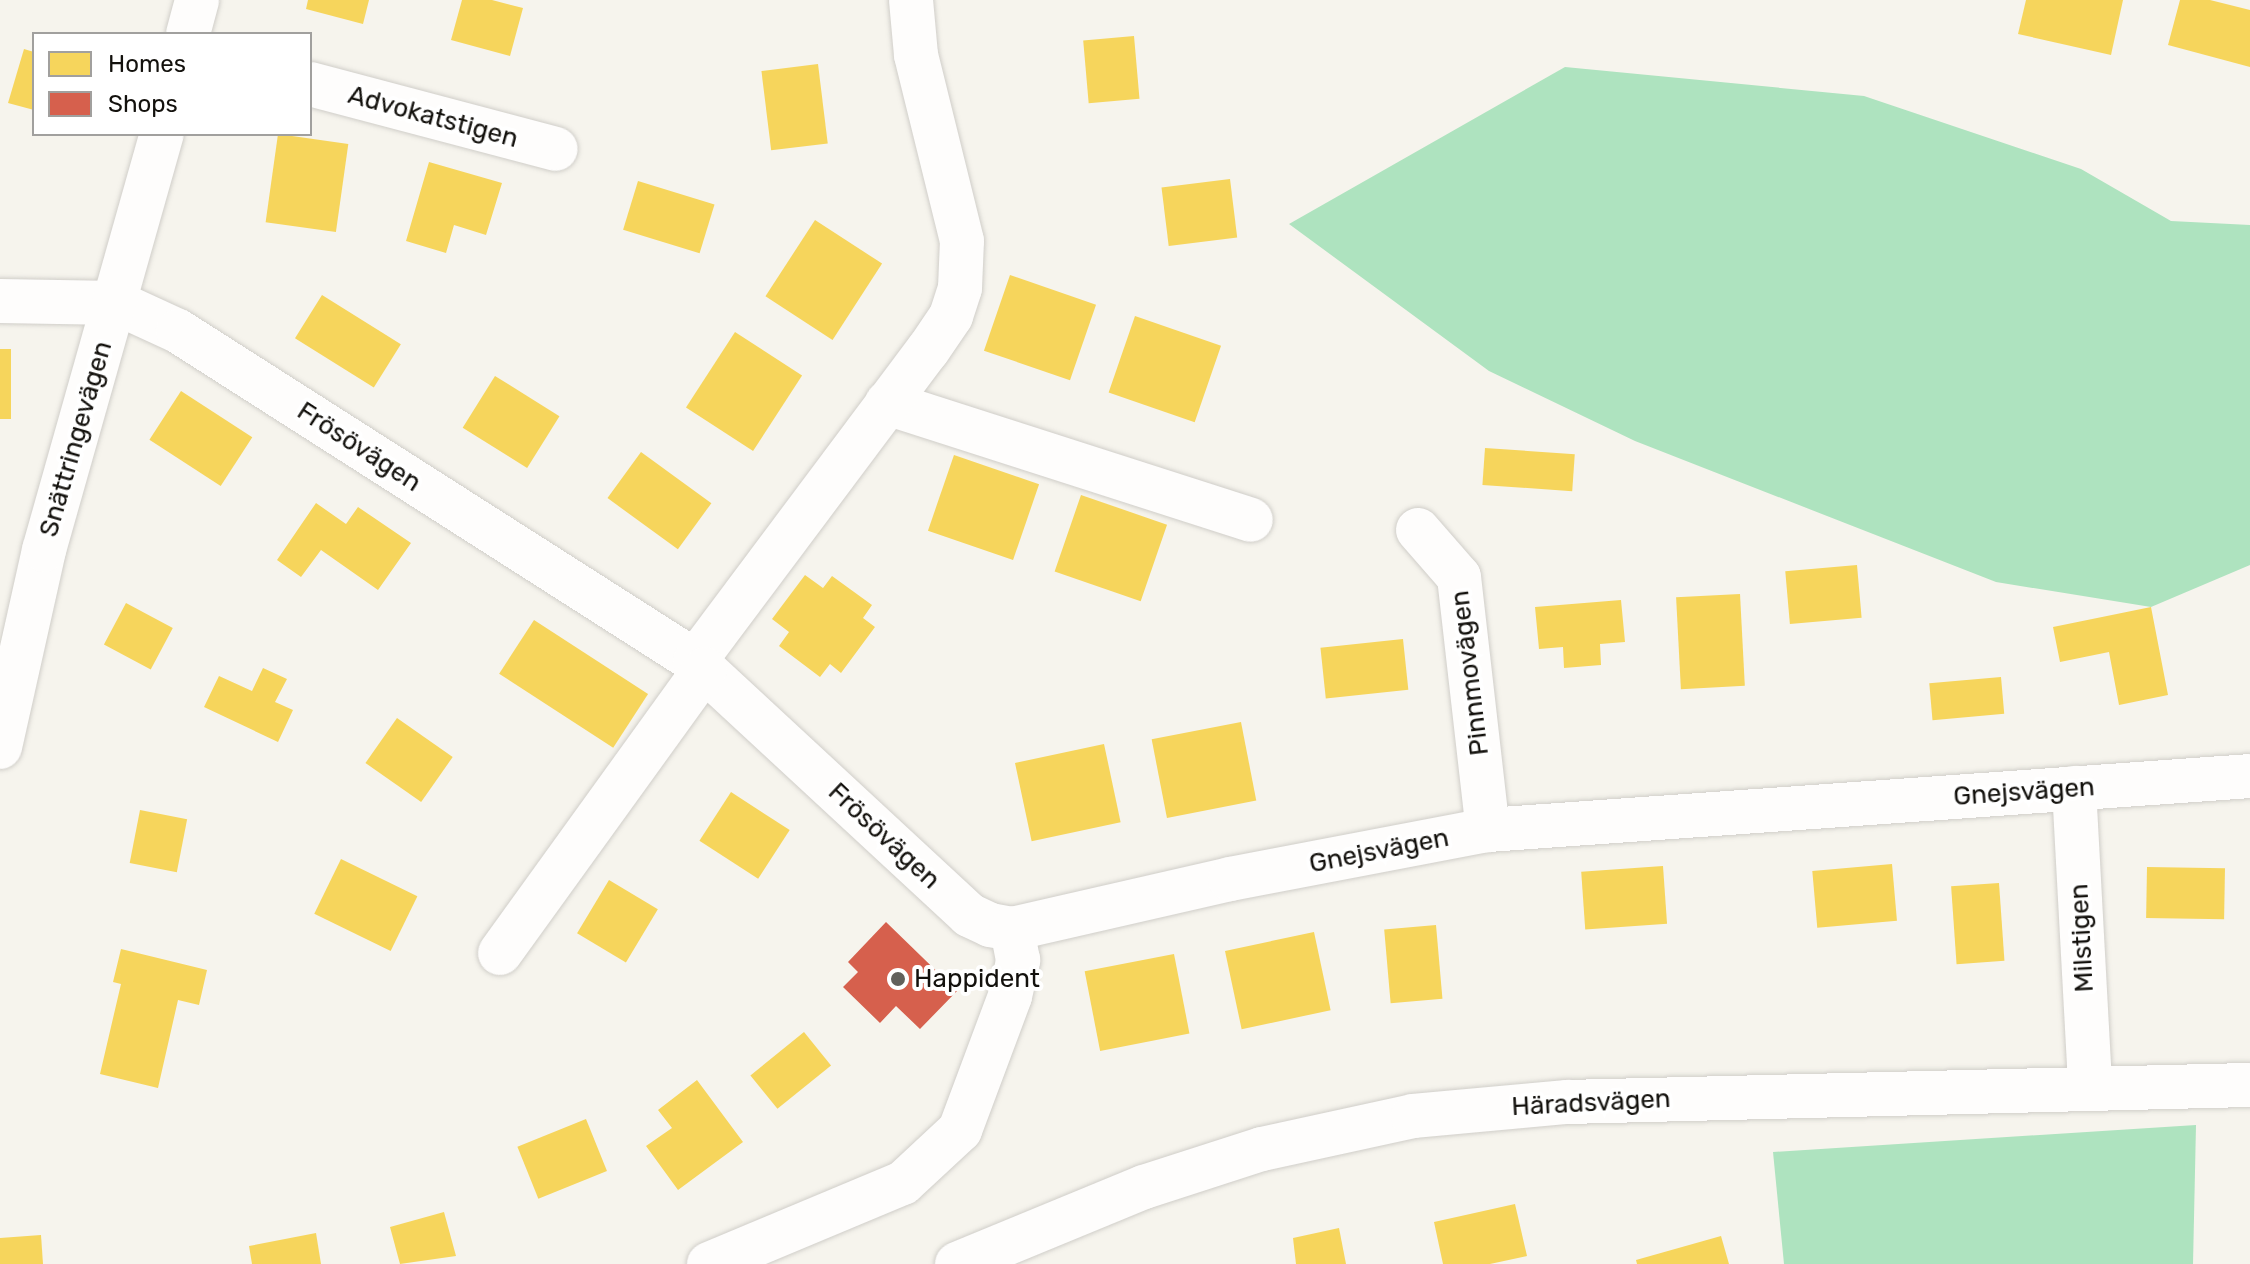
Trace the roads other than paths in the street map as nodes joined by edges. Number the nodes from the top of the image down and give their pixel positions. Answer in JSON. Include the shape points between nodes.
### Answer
{"nodes":[{"id":1,"x":197,"y":0,"type":"edge"},
{"id":2,"x":911,"y":0,"type":"edge"},
{"id":3,"x":189,"y":32,"type":"edge"},
{"id":4,"x":312,"y":85,"type":"edge"},
{"id":5,"x":161,"y":136,"type":"edge"},
{"id":6,"x":556,"y":149,"type":"dead end"},
{"id":7,"x":0,"y":301,"type":"edge"},
{"id":8,"x":117,"y":303,"type":"junction"},
{"id":9,"x":887,"y":403,"type":"junction"},
{"id":10,"x":1251,"y":520,"type":"dead end"},
{"id":11,"x":1418,"y":530,"type":"dead end"},
{"id":12,"x":700,"y":665,"type":"junction"},
{"id":13,"x":0,"y":747,"type":"edge"},
{"id":14,"x":2250,"y":776,"type":"edge"},
{"id":15,"x":2074,"y":788,"type":"junction"},
{"id":16,"x":1488,"y":830,"type":"junction"},
{"id":17,"x":1012,"y":929,"type":"junction"},
{"id":18,"x":500,"y":953,"type":"dead end"},
{"id":19,"x":2250,"y":1085,"type":"edge"},
{"id":20,"x":2090,"y":1088,"type":"junction"},
{"id":21,"x":709,"y":1264,"type":"edge"},
{"id":22,"x":957,"y":1264,"type":"edge"}],
"edges":[{"from":1,"to":3,"type":"street"},
{"from":2,"to":9,"type":"street","via":[[916,55],[962,241],[960,288],[951,316]]},
{"from":4,"to":6,"type":"street","name":"Advokatstigen"},
{"from":5,"to":8,"type":"street","name":"Snättringevägen"},
{"from":7,"to":8,"type":"street","name":"Frösövägen"},
{"from":8,"to":12,"type":"street","name":"Frösövägen","via":[[178,331]]},
{"from":8,"to":13,"type":"street","name":"Snättringevägen","via":[[44,550]]},
{"from":9,"to":10,"type":"street"},
{"from":9,"to":12,"type":"street"},
{"from":11,"to":16,"type":"street","name":"Pinnmovägen","via":[[1459,577]]},
{"from":12,"to":17,"type":"street","name":"Frösövägen","via":[[969,915]]},
{"from":12,"to":18,"type":"street"},
{"from":14,"to":15,"type":"street","name":"Gnejsvägen"},
{"from":15,"to":16,"type":"street","name":"Gnejsvägen"},
{"from":15,"to":20,"type":"street","name":"Milstigen"},
{"from":16,"to":17,"type":"street","name":"Gnejsvägen","via":[[1230,879]]},
{"from":17,"to":21,"type":"street","via":[[1018,960],[1010,996],[960,1130],[946,1146],[903,1183]]},
{"from":19,"to":20,"type":"street","name":"Häradsvägen"},
{"from":20,"to":22,"type":"street","name":"Häradsvägen","via":[[1567,1102],[1413,1116],[1262,1149],[1188,1173]]}]}
